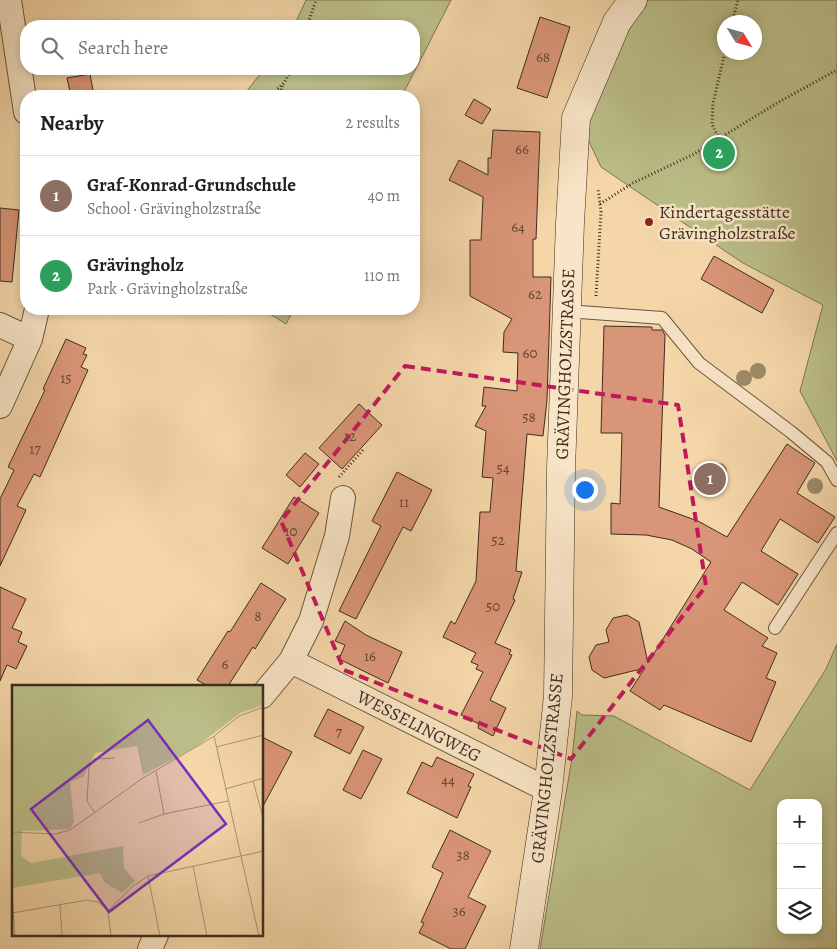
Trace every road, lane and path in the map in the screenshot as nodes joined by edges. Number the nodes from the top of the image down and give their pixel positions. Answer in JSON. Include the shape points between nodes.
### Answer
{"nodes":[{"id":1,"x":9,"y":0,"type":"edge"},
{"id":2,"x":316,"y":0,"type":"edge"},
{"id":3,"x":633,"y":0,"type":"edge"},
{"id":4,"x":738,"y":0,"type":"edge"},
{"id":5,"x":734,"y":15,"type":"edge"},
{"id":6,"x":309,"y":20,"type":"edge"},
{"id":7,"x":723,"y":60,"type":"edge"},
{"id":8,"x":837,"y":70,"type":"edge"},
{"id":9,"x":20,"y":72,"type":"edge"},
{"id":10,"x":20,"y":75,"type":"edge"},
{"id":11,"x":289,"y":75,"type":"edge"},
{"id":12,"x":284,"y":83,"type":"junction"},
{"id":13,"x":23,"y":90,"type":"edge"},
{"id":14,"x":276,"y":90,"type":"edge"},
{"id":15,"x":281,"y":90,"type":"edge"},
{"id":16,"x":719,"y":139,"type":"junction"},
{"id":17,"x":598,"y":185,"type":"dead end"},
{"id":18,"x":600,"y":204,"type":"junction"},
{"id":19,"x":566,"y":311,"type":"junction"},
{"id":20,"x":595,"y":312,"type":"junction"},
{"id":21,"x":36,"y":315,"type":"edge"},
{"id":22,"x":0,"y":325,"type":"edge"},
{"id":23,"x":30,"y":340,"type":"junction"},
{"id":24,"x":0,"y":406,"type":"edge"},
{"id":25,"x":363,"y":450,"type":"dead end"},
{"id":26,"x":837,"y":480,"type":"edge"},
{"id":27,"x":341,"y":488,"type":"joint"},
{"id":28,"x":837,"y":533,"type":"edge"},
{"id":29,"x":776,"y":628,"type":"dead end"},
{"id":30,"x":291,"y":661,"type":"junction"},
{"id":31,"x":264,"y":694,"type":"edge"},
{"id":32,"x":548,"y":790,"type":"junction"},
{"id":33,"x":156,"y":936,"type":"edge"},
{"id":34,"x":150,"y":949,"type":"edge"},
{"id":35,"x":524,"y":949,"type":"edge"}],
"edges":[{"from":1,"to":9,"type":"street"},
{"from":2,"to":6,"type":"path"},
{"from":3,"to":19,"type":"main road","name":"GRÄVINGHOLZSTRASSE","via":[[617,22],[576,118]]},
{"from":4,"to":5,"type":"path"},
{"from":7,"to":16,"type":"path","via":[[713,103],[712,124]]},
{"from":8,"to":16,"type":"path"},
{"from":10,"to":13,"type":"street"},
{"from":11,"to":12,"type":"path"},
{"from":12,"to":14,"type":"path"},
{"from":12,"to":15,"type":"path"},
{"from":16,"to":18,"type":"path","via":[[633,183]]},
{"from":17,"to":18,"type":"path"},
{"from":18,"to":20,"type":"path"},
{"from":19,"to":20,"type":"lane"},
{"from":19,"to":32,"type":"main road","name":"GRÄVINGHOLZSTRASSE","via":[[558,696]]},
{"from":20,"to":26,"type":"lane","via":[[662,318],[699,363],[792,432],[827,462]]},
{"from":21,"to":23,"type":"street"},
{"from":22,"to":23,"type":"street"},
{"from":23,"to":24,"type":"street"},
{"from":25,"to":27,"type":"path"},
{"from":27,"to":30,"type":"street","via":[[337,536],[311,621]]},
{"from":28,"to":29,"type":"lane"},
{"from":30,"to":31,"type":"street"},
{"from":30,"to":32,"type":"street","name":"WESSELINGWEG"},
{"from":32,"to":35,"type":"main road","name":"GRÄVINGHOLZSTRASSE"},
{"from":33,"to":34,"type":"street"}]}
